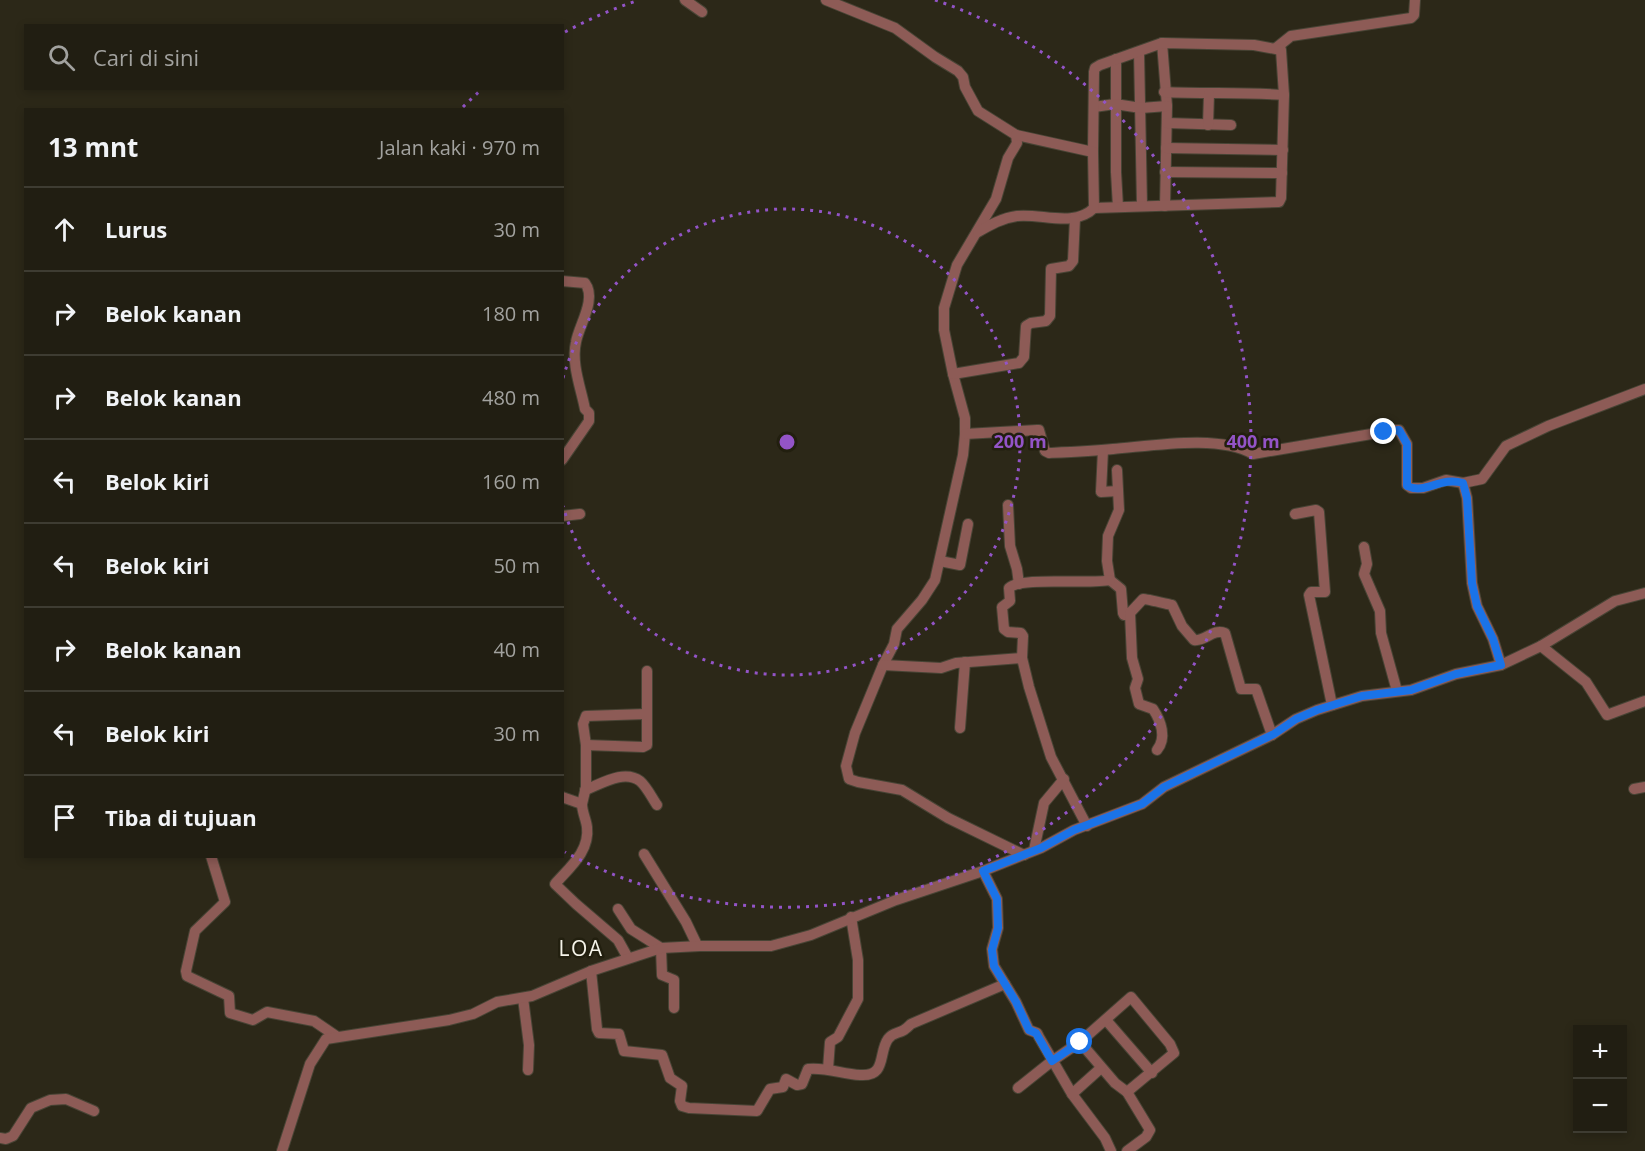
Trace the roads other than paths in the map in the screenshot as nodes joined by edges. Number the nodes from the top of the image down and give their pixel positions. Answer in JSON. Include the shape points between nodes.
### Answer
{"nodes":[{"id":1,"x":685,"y":0,"type":"edge"},
{"id":2,"x":826,"y":0,"type":"edge"},
{"id":3,"x":1415,"y":0,"type":"edge"},
{"id":4,"x":702,"y":12,"type":"dead end"},
{"id":5,"x":1162,"y":43,"type":"junction"},
{"id":6,"x":1276,"y":48,"type":"junction"},
{"id":7,"x":1139,"y":52,"type":"junction"},
{"id":8,"x":1116,"y":59,"type":"junction"},
{"id":9,"x":1164,"y":92,"type":"junction"},
{"id":10,"x":1209,"y":94,"type":"junction"},
{"id":11,"x":1284,"y":95,"type":"junction"},
{"id":12,"x":1116,"y":104,"type":"junction"},
{"id":13,"x":1167,"y":106,"type":"junction"},
{"id":14,"x":1094,"y":107,"type":"junction"},
{"id":15,"x":1141,"y":108,"type":"junction"},
{"id":16,"x":1167,"y":123,"type":"junction"},
{"id":17,"x":1208,"y":125,"type":"junction"},
{"id":18,"x":1231,"y":125,"type":"dead end"},
{"id":19,"x":1016,"y":135,"type":"junction"},
{"id":20,"x":1166,"y":148,"type":"junction"},
{"id":21,"x":1282,"y":150,"type":"junction"},
{"id":22,"x":1093,"y":152,"type":"junction"},
{"id":23,"x":1165,"y":172,"type":"junction"},
{"id":24,"x":1282,"y":173,"type":"junction"},
{"id":25,"x":1142,"y":206,"type":"junction"},
{"id":26,"x":1166,"y":206,"type":"junction"},
{"id":27,"x":1118,"y":207,"type":"junction"},
{"id":28,"x":1094,"y":208,"type":"junction"},
{"id":29,"x":1075,"y":219,"type":"junction"},
{"id":30,"x":977,"y":233,"type":"junction"},
{"id":31,"x":564,"y":281,"type":"edge"},
{"id":32,"x":564,"y":352,"type":"edge"},
{"id":33,"x":574,"y":355,"type":"junction"},
{"id":34,"x":953,"y":374,"type":"junction"},
{"id":35,"x":1645,"y":388,"type":"edge"},
{"id":36,"x":965,"y":434,"type":"junction"},
{"id":37,"x":1103,"y":450,"type":"junction"},
{"id":38,"x":564,"y":457,"type":"edge"},
{"id":39,"x":1117,"y":470,"type":"dead end"},
{"id":40,"x":1463,"y":483,"type":"junction"},
{"id":41,"x":1118,"y":491,"type":"junction"},
{"id":42,"x":1008,"y":505,"type":"dead end"},
{"id":43,"x":580,"y":514,"type":"dead end"},
{"id":44,"x":1295,"y":514,"type":"dead end"},
{"id":45,"x":564,"y":516,"type":"edge"},
{"id":46,"x":968,"y":524,"type":"dead end"},
{"id":47,"x":1364,"y":547,"type":"dead end"},
{"id":48,"x":940,"y":561,"type":"junction"},
{"id":49,"x":1110,"y":580,"type":"junction"},
{"id":50,"x":1019,"y":584,"type":"junction"},
{"id":51,"x":1645,"y":593,"type":"edge"},
{"id":52,"x":1130,"y":613,"type":"junction"},
{"id":53,"x":1541,"y":646,"type":"junction"},
{"id":54,"x":1022,"y":658,"type":"junction"},
{"id":55,"x":964,"y":662,"type":"junction"},
{"id":56,"x":883,"y":665,"type":"junction"},
{"id":57,"x":1501,"y":665,"type":"junction"},
{"id":58,"x":647,"y":671,"type":"dead end"},
{"id":59,"x":1397,"y":691,"type":"junction"},
{"id":60,"x":1645,"y":701,"type":"edge"},
{"id":61,"x":1332,"y":705,"type":"junction"},
{"id":62,"x":646,"y":714,"type":"junction"},
{"id":63,"x":960,"y":728,"type":"dead end"},
{"id":64,"x":1272,"y":735,"type":"junction"},
{"id":65,"x":586,"y":745,"type":"junction"},
{"id":66,"x":1157,"y":750,"type":"dead end"},
{"id":67,"x":1064,"y":779,"type":"junction"},
{"id":68,"x":585,"y":790,"type":"junction"},
{"id":69,"x":564,"y":798,"type":"edge"},
{"id":70,"x":582,"y":804,"type":"junction"},
{"id":71,"x":657,"y":805,"type":"dead end"},
{"id":72,"x":1087,"y":826,"type":"junction"},
{"id":73,"x":1029,"y":852,"type":"junction"},
{"id":74,"x":644,"y":854,"type":"dead end"},
{"id":75,"x":212,"y":858,"type":"edge"},
{"id":76,"x":983,"y":871,"type":"junction"},
{"id":77,"x":618,"y":909,"type":"dead end"},
{"id":78,"x":851,"y":917,"type":"junction"},
{"id":79,"x":700,"y":945,"type":"junction"},
{"id":80,"x":661,"y":948,"type":"junction"},
{"id":81,"x":628,"y":958,"type":"junction"},
{"id":82,"x":591,"y":971,"type":"junction"},
{"id":83,"x":1005,"y":984,"type":"junction"},
{"id":84,"x":523,"y":998,"type":"junction"},
{"id":85,"x":674,"y":1008,"type":"dead end"},
{"id":86,"x":1106,"y":1020,"type":"junction"},
{"id":87,"x":336,"y":1036,"type":"junction"},
{"id":88,"x":1080,"y":1042,"type":"junction"},
{"id":89,"x":1052,"y":1061,"type":"junction"},
{"id":90,"x":1101,"y":1068,"type":"junction"},
{"id":91,"x":828,"y":1069,"type":"junction"},
{"id":92,"x":528,"y":1070,"type":"dead end"},
{"id":93,"x":1152,"y":1073,"type":"junction"},
{"id":94,"x":1018,"y":1088,"type":"dead end"},
{"id":95,"x":1128,"y":1092,"type":"junction"},
{"id":96,"x":1072,"y":1094,"type":"junction"},
{"id":97,"x":94,"y":1111,"type":"dead end"},
{"id":98,"x":0,"y":1138,"type":"edge"},
{"id":99,"x":282,"y":1151,"type":"edge"},
{"id":100,"x":1111,"y":1151,"type":"edge"},
{"id":101,"x":1127,"y":1151,"type":"edge"}],
"edges":[{"from":1,"to":4,"type":"street"},
{"from":2,"to":19,"type":"street","via":[[895,28],[958,71],[978,111]]},
{"from":3,"to":6,"type":"street","via":[[1411,18],[1291,36]]},
{"from":5,"to":6,"type":"street"},
{"from":5,"to":7,"type":"street"},
{"from":5,"to":9,"type":"street"},
{"from":6,"to":11,"type":"street","via":[[1282,54]]},
{"from":7,"to":8,"type":"street"},
{"from":7,"to":15,"type":"street"},
{"from":8,"to":12,"type":"street"},
{"from":8,"to":14,"type":"street","via":[[1095,68]]},
{"from":9,"to":10,"type":"street"},
{"from":9,"to":13,"type":"street"},
{"from":10,"to":11,"type":"street"},
{"from":10,"to":17,"type":"street"},
{"from":11,"to":21,"type":"street"},
{"from":12,"to":14,"type":"street"},
{"from":12,"to":15,"type":"street"},
{"from":12,"to":27,"type":"street"},
{"from":13,"to":15,"type":"street"},
{"from":13,"to":16,"type":"street"},
{"from":14,"to":22,"type":"street"},
{"from":15,"to":25,"type":"street"},
{"from":16,"to":17,"type":"street"},
{"from":16,"to":20,"type":"street"},
{"from":17,"to":18,"type":"street"},
{"from":19,"to":22,"type":"street"},
{"from":19,"to":30,"type":"street","via":[[1017,143],[1008,158],[996,199]]},
{"from":20,"to":21,"type":"street"},
{"from":20,"to":23,"type":"street"},
{"from":21,"to":24,"type":"street"},
{"from":22,"to":28,"type":"street"},
{"from":23,"to":24,"type":"street"},
{"from":23,"to":26,"type":"street"},
{"from":24,"to":26,"type":"street","via":[[1281,198],[1275,203]]},
{"from":25,"to":26,"type":"street"},
{"from":25,"to":27,"type":"street"},
{"from":27,"to":28,"type":"street"},
{"from":28,"to":29,"type":"street"},
{"from":29,"to":30,"type":"street","via":[[1020,216]]},
{"from":29,"to":34,"type":"street","via":[[1073,261],[1069,266],[1051,269],[1050,316],[1046,321],[1026,326],[1024,357],[1018,363]]},
{"from":30,"to":34,"type":"street","via":[[957,265],[944,308]]},
{"from":31,"to":33,"type":"street","via":[[585,283],[589,294]]},
{"from":32,"to":33,"type":"street"},
{"from":33,"to":38,"type":"street","via":[[589,421]]},
{"from":34,"to":36,"type":"street","via":[[965,417]]},
{"from":35,"to":40,"type":"street","via":[[1506,446],[1482,479]]},
{"from":36,"to":37,"type":"street","via":[[1039,430],[1049,453]]},
{"from":36,"to":48,"type":"street"},
{"from":37,"to":40,"type":"street","via":[[1212,444],[1236,446],[1253,454],[1399,430],[1407,444],[1407,486],[1423,488],[1446,480]]},
{"from":37,"to":41,"type":"street","via":[[1101,492]]},
{"from":39,"to":41,"type":"street"},
{"from":40,"to":57,"type":"street","via":[[1472,583]]},
{"from":41,"to":49,"type":"street","via":[[1119,510],[1108,533]]},
{"from":42,"to":50,"type":"street","via":[[1010,546]]},
{"from":43,"to":45,"type":"street"},
{"from":44,"to":61,"type":"street","via":[[1319,512],[1325,590],[1309,595]]},
{"from":46,"to":48,"type":"street","via":[[960,565]]},
{"from":47,"to":59,"type":"street","via":[[1364,574],[1380,611],[1381,633]]},
{"from":48,"to":56,"type":"street","via":[[935,580],[897,629]]},
{"from":49,"to":50,"type":"street"},
{"from":49,"to":52,"type":"street","via":[[1120,589],[1123,613]]},
{"from":50,"to":54,"type":"street","via":[[1010,587],[1010,601],[1002,609],[1004,629],[1023,636]]},
{"from":51,"to":53,"type":"street","via":[[1615,601]]},
{"from":52,"to":64,"type":"street","via":[[1147,599],[1172,605],[1194,640],[1220,631],[1225,633],[1241,689],[1256,689]]},
{"from":52,"to":66,"type":"street","via":[[1132,658],[1138,679],[1135,691],[1139,704],[1153,709],[1160,722],[1162,739]]},
{"from":53,"to":57,"type":"street"},
{"from":53,"to":60,"type":"street","via":[[1586,682],[1607,715]]},
{"from":54,"to":55,"type":"street"},
{"from":54,"to":67,"type":"street","via":[[1051,757]]},
{"from":55,"to":56,"type":"street","via":[[941,668]]},
{"from":55,"to":63,"type":"street"},
{"from":56,"to":73,"type":"street","via":[[855,733],[846,766],[849,778],[902,790],[948,818]]},
{"from":57,"to":59,"type":"street"},
{"from":58,"to":62,"type":"street"},
{"from":59,"to":61,"type":"street"},
{"from":61,"to":64,"type":"street","via":[[1296,719]]},
{"from":62,"to":65,"type":"street","via":[[586,716]]},
{"from":62,"to":65,"type":"street","via":[[645,746]]},
{"from":64,"to":72,"type":"street","via":[[1164,787],[1142,804]]},
{"from":65,"to":68,"type":"street"},
{"from":67,"to":72,"type":"street"},
{"from":67,"to":73,"type":"street","via":[[1044,803]]},
{"from":68,"to":70,"type":"street"},
{"from":68,"to":71,"type":"street","via":[[625,777],[639,781]]},
{"from":69,"to":70,"type":"street"},
{"from":70,"to":81,"type":"street","via":[[588,830],[586,843],[582,854],[555,884],[618,940]]},
{"from":72,"to":73,"type":"street"},
{"from":73,"to":76,"type":"street"},
{"from":74,"to":79,"type":"street"},
{"from":75,"to":87,"type":"street","via":[[225,902],[195,931],[187,976],[230,996],[230,1013],[253,1020],[265,1012],[311,1020]]},
{"from":76,"to":78,"type":"street"},
{"from":76,"to":83,"type":"street","via":[[997,899],[999,920],[992,956]]},
{"from":77,"to":80,"type":"street","via":[[631,929]]},
{"from":78,"to":79,"type":"street","via":[[811,935],[771,946]]},
{"from":78,"to":91,"type":"street","via":[[858,960],[858,999],[838,1037],[830,1042]]},
{"from":79,"to":80,"type":"street"},
{"from":80,"to":81,"type":"street"},
{"from":80,"to":85,"type":"street","via":[[662,975],[674,980]]},
{"from":81,"to":82,"type":"street"},
{"from":82,"to":84,"type":"street"},
{"from":82,"to":91,"type":"street","via":[[598,1031],[620,1035],[624,1051],[662,1055],[670,1078],[682,1086],[682,1106],[757,1111],[770,1089],[783,1087],[786,1079],[801,1085],[808,1069]]},
{"from":83,"to":89,"type":"street","via":[[1029,1030],[1036,1033]]},
{"from":83,"to":91,"type":"street","via":[[893,1033],[885,1042],[879,1067],[872,1073],[862,1076]]},
{"from":84,"to":87,"type":"street","via":[[497,1002],[449,1020]]},
{"from":84,"to":92,"type":"street"},
{"from":86,"to":88,"type":"street"},
{"from":86,"to":93,"type":"street"},
{"from":86,"to":93,"type":"street","via":[[1131,998],[1174,1050],[1173,1056]]},
{"from":87,"to":99,"type":"street","via":[[326,1039],[310,1064]]},
{"from":88,"to":89,"type":"street"},
{"from":88,"to":90,"type":"street"},
{"from":89,"to":94,"type":"street"},
{"from":89,"to":96,"type":"street"},
{"from":90,"to":95,"type":"street"},
{"from":90,"to":96,"type":"street"},
{"from":93,"to":95,"type":"street"},
{"from":95,"to":101,"type":"street","via":[[1150,1130]]},
{"from":96,"to":100,"type":"street"},
{"from":97,"to":98,"type":"street","via":[[54,1099],[34,1106],[17,1133]]}]}
